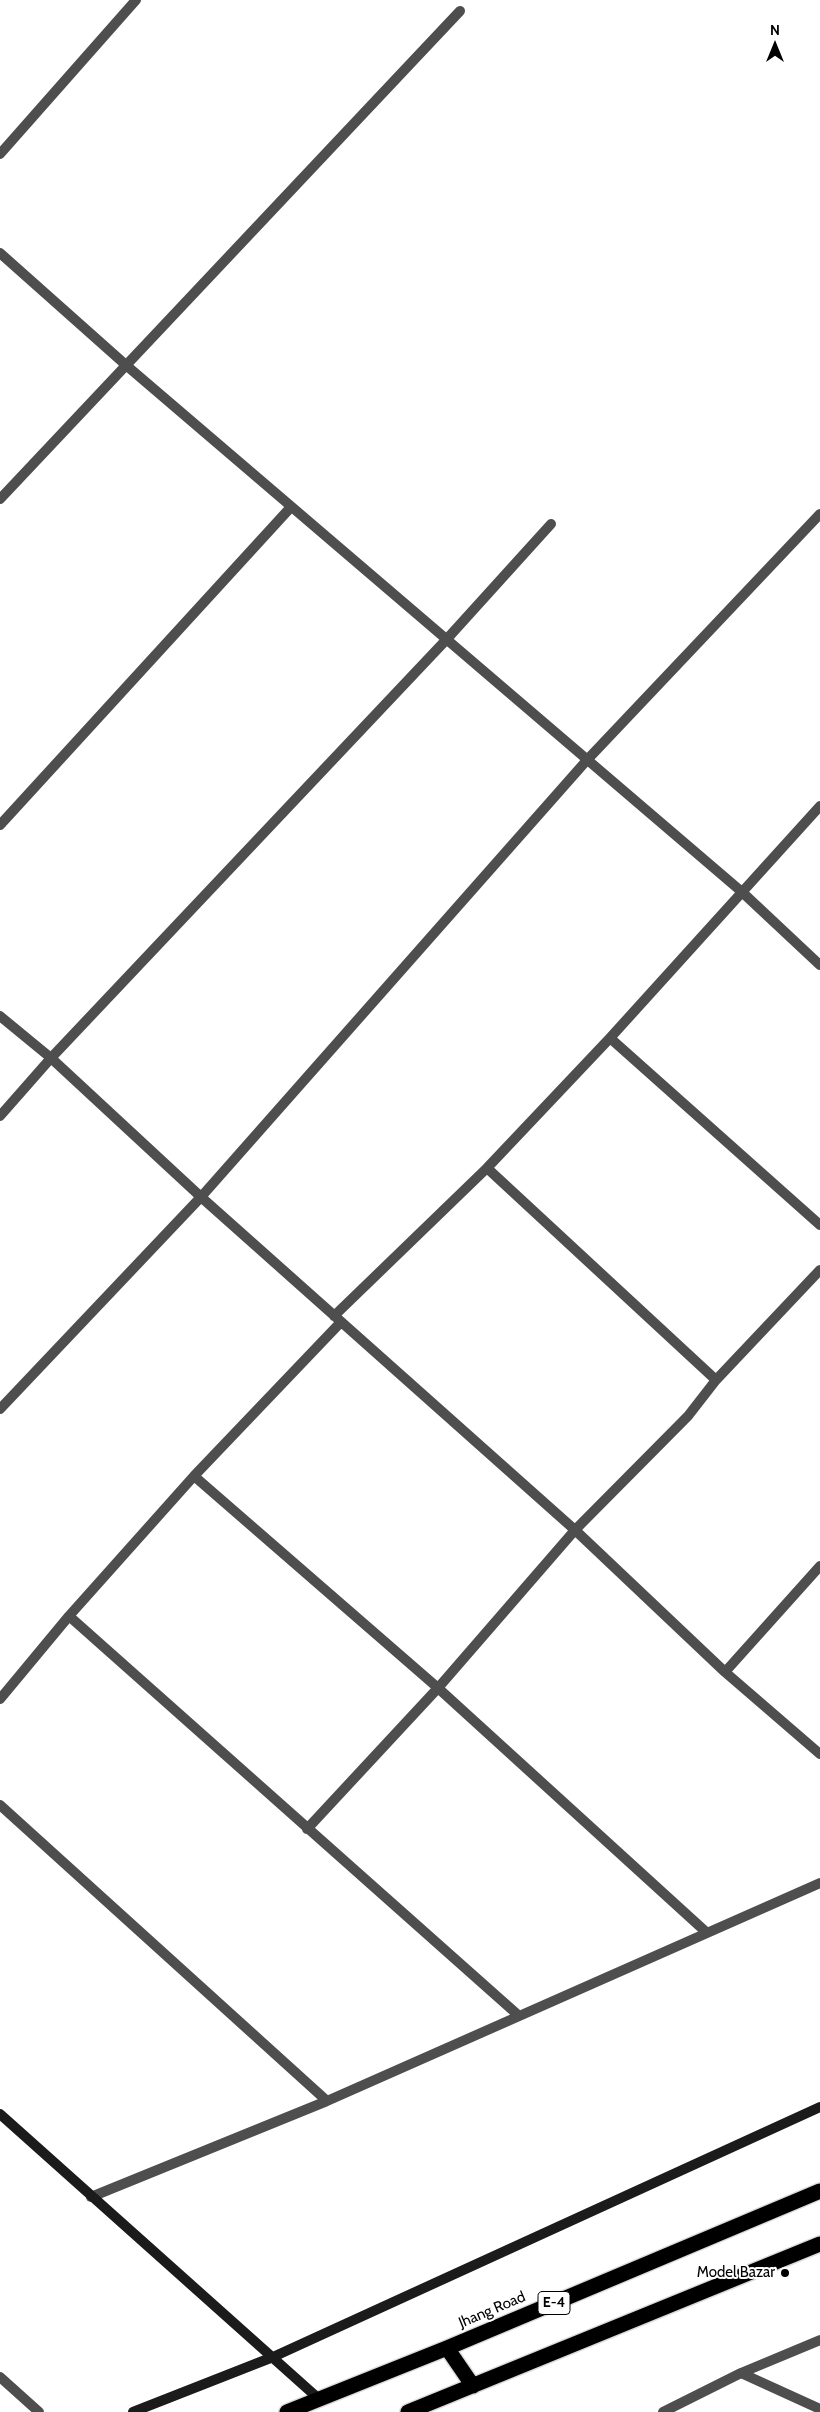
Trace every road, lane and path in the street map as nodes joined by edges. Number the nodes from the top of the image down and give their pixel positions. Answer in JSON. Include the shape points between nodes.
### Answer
{"nodes":[{"id":1,"x":136,"y":0,"type":"edge"},
{"id":2,"x":460,"y":12,"type":"dead end"},
{"id":3,"x":0,"y":154,"type":"edge"},
{"id":4,"x":0,"y":253,"type":"edge"},
{"id":5,"x":127,"y":366,"type":"junction"},
{"id":6,"x":0,"y":499,"type":"edge"},
{"id":7,"x":291,"y":507,"type":"junction"},
{"id":8,"x":820,"y":514,"type":"edge"},
{"id":9,"x":551,"y":524,"type":"dead end"},
{"id":10,"x":446,"y":640,"type":"junction"},
{"id":11,"x":587,"y":760,"type":"junction"},
{"id":12,"x":820,"y":806,"type":"edge"},
{"id":13,"x":0,"y":825,"type":"edge"},
{"id":14,"x":742,"y":892,"type":"junction"},
{"id":15,"x":820,"y":965,"type":"edge"},
{"id":16,"x":0,"y":1016,"type":"edge"},
{"id":17,"x":610,"y":1038,"type":"junction"},
{"id":18,"x":51,"y":1058,"type":"junction"},
{"id":19,"x":0,"y":1116,"type":"edge"},
{"id":20,"x":487,"y":1168,"type":"junction"},
{"id":21,"x":201,"y":1197,"type":"junction"},
{"id":22,"x":820,"y":1225,"type":"edge"},
{"id":23,"x":820,"y":1270,"type":"edge"},
{"id":24,"x":337,"y":1319,"type":"junction"},
{"id":25,"x":716,"y":1380,"type":"junction"},
{"id":26,"x":0,"y":1409,"type":"edge"},
{"id":27,"x":194,"y":1476,"type":"junction"},
{"id":28,"x":575,"y":1530,"type":"junction"},
{"id":29,"x":820,"y":1566,"type":"edge"},
{"id":30,"x":69,"y":1616,"type":"junction"},
{"id":31,"x":725,"y":1672,"type":"junction"},
{"id":32,"x":438,"y":1688,"type":"junction"},
{"id":33,"x":0,"y":1699,"type":"edge"},
{"id":34,"x":820,"y":1754,"type":"edge"},
{"id":35,"x":0,"y":1805,"type":"edge"},
{"id":36,"x":306,"y":1829,"type":"junction"},
{"id":37,"x":820,"y":1883,"type":"edge"},
{"id":38,"x":706,"y":1932,"type":"junction"},
{"id":39,"x":518,"y":2015,"type":"junction"},
{"id":40,"x":327,"y":2101,"type":"junction"},
{"id":41,"x":820,"y":2107,"type":"edge"},
{"id":42,"x":0,"y":2114,"type":"edge"},
{"id":43,"x":820,"y":2191,"type":"edge"},
{"id":44,"x":91,"y":2197,"type":"junction"},
{"id":45,"x":820,"y":2244,"type":"edge"},
{"id":46,"x":820,"y":2340,"type":"edge"},
{"id":47,"x":447,"y":2348,"type":"junction"},
{"id":48,"x":273,"y":2357,"type":"junction"},
{"id":49,"x":741,"y":2373,"type":"junction"},
{"id":50,"x":0,"y":2377,"type":"edge"},
{"id":51,"x":473,"y":2386,"type":"junction"},
{"id":52,"x":319,"y":2399,"type":"junction"},
{"id":53,"x":820,"y":2409,"type":"edge"},
{"id":54,"x":39,"y":2412,"type":"edge"},
{"id":55,"x":133,"y":2412,"type":"edge"},
{"id":56,"x":287,"y":2412,"type":"edge"},
{"id":57,"x":408,"y":2412,"type":"edge"},
{"id":58,"x":663,"y":2412,"type":"edge"}],
"edges":[{"from":1,"to":3,"type":"street"},
{"from":2,"to":5,"type":"street"},
{"from":4,"to":5,"type":"street"},
{"from":5,"to":6,"type":"street"},
{"from":5,"to":7,"type":"street"},
{"from":7,"to":10,"type":"street"},
{"from":7,"to":13,"type":"street"},
{"from":8,"to":11,"type":"street"},
{"from":9,"to":10,"type":"street"},
{"from":10,"to":11,"type":"street"},
{"from":10,"to":18,"type":"street"},
{"from":11,"to":14,"type":"street"},
{"from":11,"to":21,"type":"street"},
{"from":12,"to":14,"type":"street"},
{"from":14,"to":15,"type":"street"},
{"from":14,"to":17,"type":"street"},
{"from":16,"to":18,"type":"street"},
{"from":17,"to":20,"type":"street"},
{"from":17,"to":22,"type":"street"},
{"from":18,"to":19,"type":"street"},
{"from":18,"to":21,"type":"street"},
{"from":20,"to":24,"type":"street"},
{"from":20,"to":25,"type":"street"},
{"from":21,"to":24,"type":"street"},
{"from":21,"to":26,"type":"street"},
{"from":23,"to":25,"type":"street"},
{"from":24,"to":27,"type":"street"},
{"from":24,"to":28,"type":"street"},
{"from":25,"to":28,"type":"street","via":[[688,1416]]},
{"from":27,"to":30,"type":"street"},
{"from":27,"to":32,"type":"street"},
{"from":28,"to":31,"type":"street"},
{"from":28,"to":32,"type":"street"},
{"from":29,"to":31,"type":"street"},
{"from":30,"to":33,"type":"street"},
{"from":30,"to":36,"type":"street"},
{"from":31,"to":34,"type":"street"},
{"from":32,"to":36,"type":"street"},
{"from":32,"to":38,"type":"street"},
{"from":35,"to":40,"type":"street"},
{"from":36,"to":39,"type":"street"},
{"from":37,"to":38,"type":"street"},
{"from":38,"to":39,"type":"street"},
{"from":39,"to":40,"type":"street"},
{"from":40,"to":44,"type":"street"},
{"from":41,"to":48,"type":"street"},
{"from":42,"to":44,"type":"street"},
{"from":43,"to":47,"type":"highway","name":"Jhang Road","number":"E-4"},
{"from":44,"to":48,"type":"street"},
{"from":45,"to":51,"type":"highway"},
{"from":46,"to":49,"type":"street"},
{"from":47,"to":51,"type":"highway"},
{"from":47,"to":52,"type":"highway","name":"Jhang Road","number":"E-4"},
{"from":48,"to":52,"type":"street"},
{"from":48,"to":55,"type":"street"},
{"from":49,"to":53,"type":"street"},
{"from":49,"to":58,"type":"street"},
{"from":50,"to":54,"type":"street"},
{"from":51,"to":57,"type":"highway"},
{"from":52,"to":56,"type":"highway","name":"Jhang Road","number":"E-4"}]}
